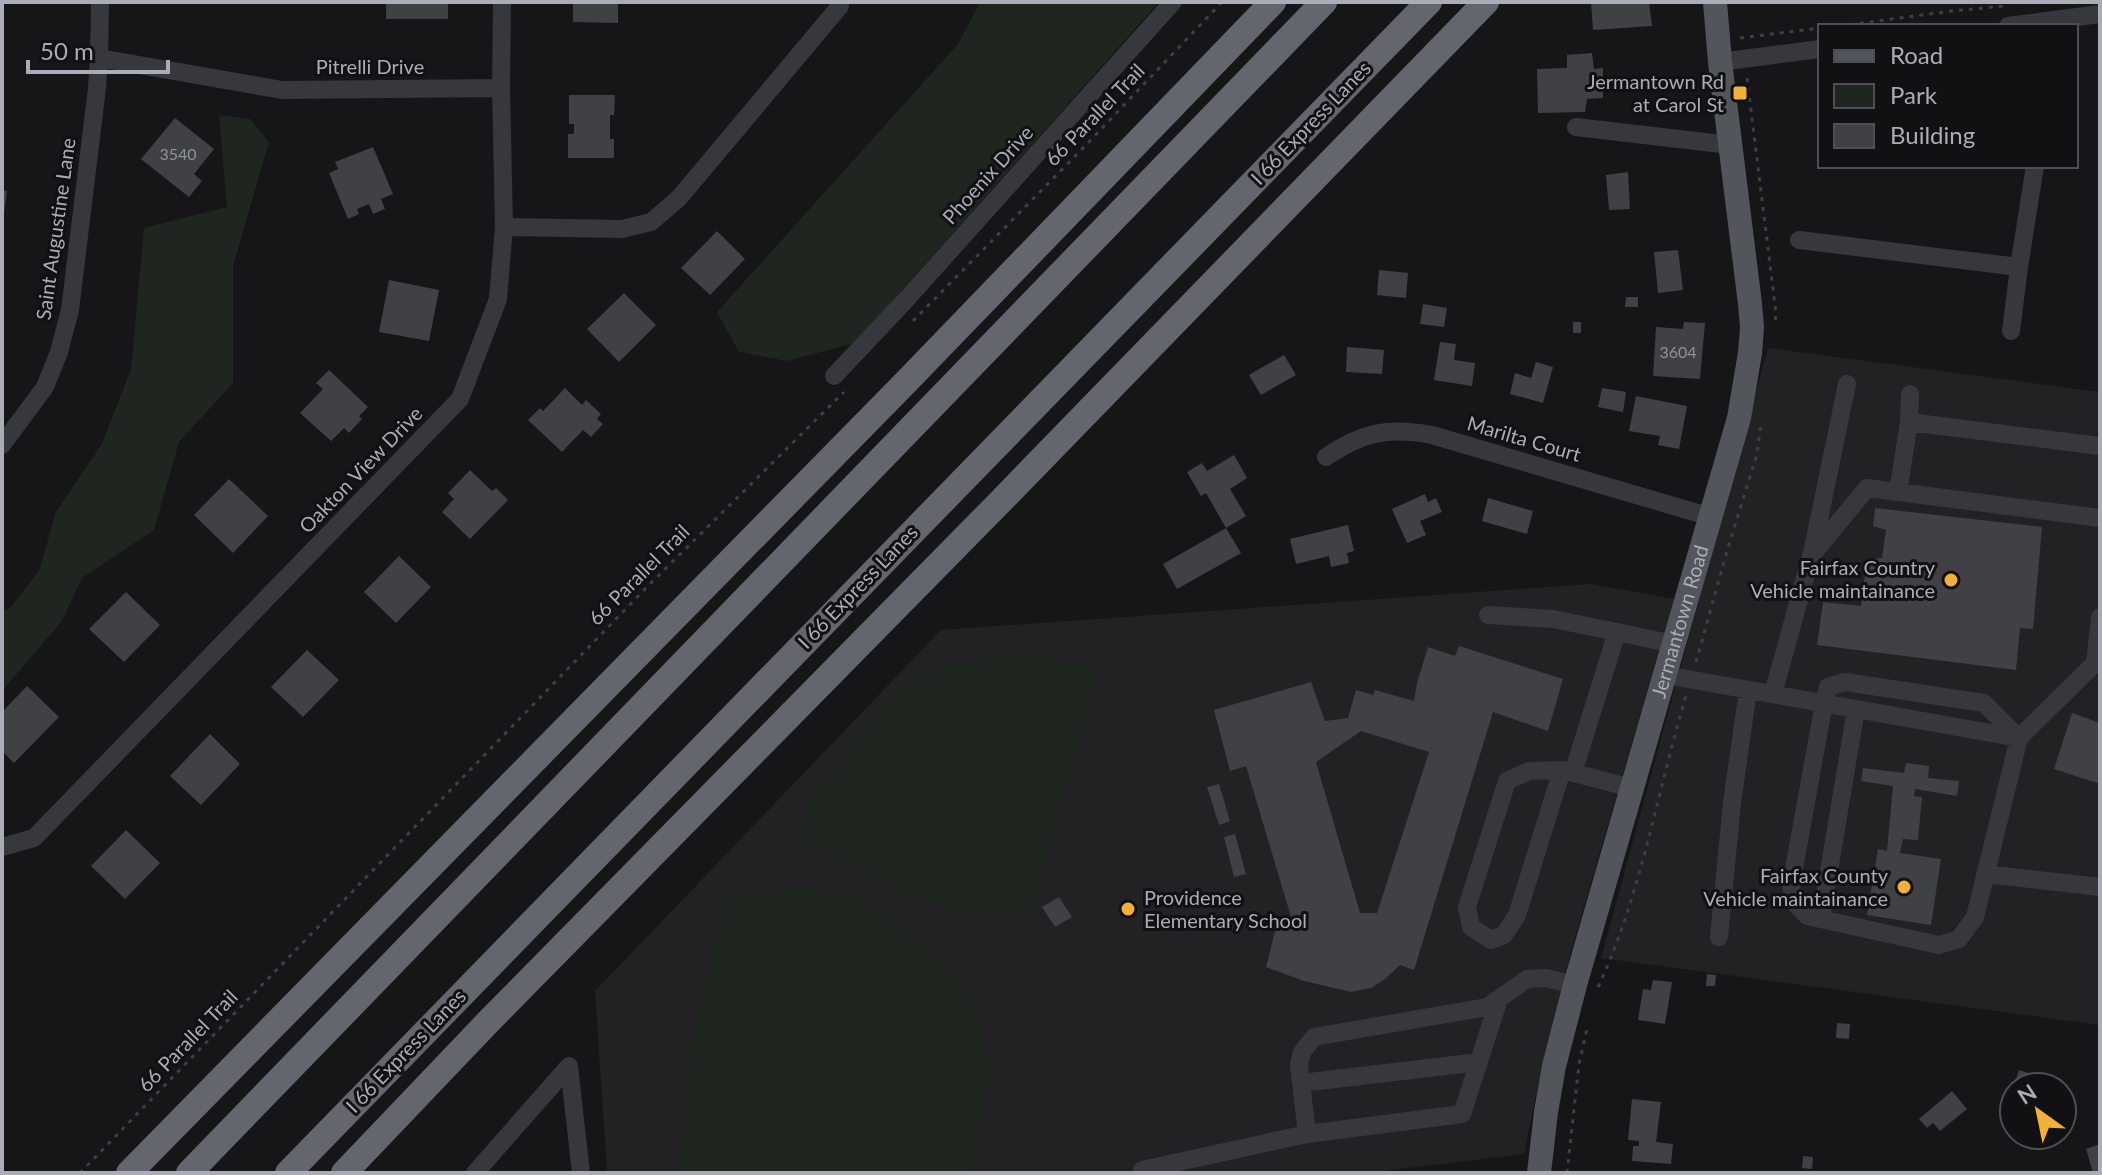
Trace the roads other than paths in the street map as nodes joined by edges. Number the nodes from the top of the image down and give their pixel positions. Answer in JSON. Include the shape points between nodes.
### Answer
{"nodes":[{"id":1,"x":100,"y":2,"type":"edge"},
{"id":2,"x":502,"y":2,"type":"edge"},
{"id":3,"x":1173,"y":2,"type":"edge"},
{"id":4,"x":1273,"y":2,"type":"edge"},
{"id":5,"x":1324,"y":2,"type":"edge"},
{"id":6,"x":1429,"y":2,"type":"edge"},
{"id":7,"x":1486,"y":2,"type":"edge"},
{"id":8,"x":1701,"y":2,"type":"edge"},
{"id":9,"x":1715,"y":2,"type":"edge"},
{"id":10,"x":840,"y":6,"type":"dead end"},
{"id":11,"x":2100,"y":14,"type":"edge"},
{"id":12,"x":2029,"y":24,"type":"edge"},
{"id":13,"x":1818,"y":49,"type":"edge"},
{"id":14,"x":99,"y":58,"type":"junction"},
{"id":15,"x":1720,"y":62,"type":"junction"},
{"id":16,"x":501,"y":88,"type":"junction"},
{"id":17,"x":1576,"y":127,"type":"dead end"},
{"id":18,"x":1730,"y":145,"type":"junction"},
{"id":19,"x":2035,"y":168,"type":"edge"},
{"id":20,"x":504,"y":227,"type":"junction"},
{"id":21,"x":1799,"y":240,"type":"dead end"},
{"id":22,"x":2019,"y":267,"type":"junction"},
{"id":23,"x":2011,"y":331,"type":"dead end"},
{"id":24,"x":839,"y":384,"type":"road end"},
{"id":25,"x":1847,"y":384,"type":"dead end"},
{"id":26,"x":1910,"y":394,"type":"dead end"},
{"id":27,"x":1909,"y":422,"type":"junction"},
{"id":28,"x":2,"y":445,"type":"edge"},
{"id":29,"x":2100,"y":446,"type":"edge"},
{"id":30,"x":1326,"y":457,"type":"dead end"},
{"id":31,"x":1898,"y":492,"type":"junction"},
{"id":32,"x":1711,"y":517,"type":"junction"},
{"id":33,"x":2100,"y":518,"type":"edge"},
{"id":34,"x":1811,"y":556,"type":"junction"},
{"id":35,"x":1488,"y":615,"type":"dead end"},
{"id":36,"x":2099,"y":627,"type":"edge"},
{"id":37,"x":1617,"y":632,"type":"junction"},
{"id":38,"x":1673,"y":644,"type":"junction"},
{"id":39,"x":1665,"y":675,"type":"junction"},
{"id":40,"x":1748,"y":690,"type":"junction"},
{"id":41,"x":1773,"y":694,"type":"junction"},
{"id":42,"x":1922,"y":694,"type":"junction"},
{"id":43,"x":1824,"y":703,"type":"junction"},
{"id":44,"x":1856,"y":709,"type":"junction"},
{"id":45,"x":1919,"y":720,"type":"junction"},
{"id":46,"x":2019,"y":738,"type":"junction"},
{"id":47,"x":1568,"y":771,"type":"junction"},
{"id":48,"x":1632,"y":788,"type":"junction"},
{"id":49,"x":2,"y":847,"type":"edge"},
{"id":50,"x":1985,"y":874,"type":"junction"},
{"id":51,"x":2100,"y":887,"type":"edge"},
{"id":52,"x":1821,"y":919,"type":"junction"},
{"id":53,"x":1719,"y":937,"type":"dead end"},
{"id":54,"x":1575,"y":985,"type":"junction"},
{"id":55,"x":1499,"y":999,"type":"junction"},
{"id":56,"x":1479,"y":1062,"type":"junction"},
{"id":57,"x":1301,"y":1083,"type":"junction"},
{"id":58,"x":1307,"y":1134,"type":"junction"},
{"id":59,"x":1142,"y":1170,"type":"dead end"},
{"id":60,"x":129,"y":1173,"type":"edge"},
{"id":61,"x":189,"y":1173,"type":"edge"},
{"id":62,"x":288,"y":1173,"type":"edge"},
{"id":63,"x":344,"y":1173,"type":"edge"},
{"id":64,"x":475,"y":1173,"type":"edge"},
{"id":65,"x":581,"y":1173,"type":"edge"},
{"id":66,"x":1539,"y":1173,"type":"edge"}],
"edges":[{"from":1,"to":14,"type":"street","name":"Saint Augustine Lane"},
{"from":2,"to":16,"type":"street","name":"Oakton View Drive"},
{"from":3,"to":24,"type":"street","name":"Phoenix Drive","via":[[903,303]]},
{"from":4,"to":60,"type":"highway"},
{"from":5,"to":61,"type":"highway"},
{"from":6,"to":62,"type":"highway","name":"I 66 Express Lanes"},
{"from":7,"to":63,"type":"highway"},
{"from":8,"to":15,"type":"main road","name":"Jermantown Road"},
{"from":9,"to":15,"type":"main road","name":"Jermantown Road"},
{"from":10,"to":20,"type":"street","via":[[679,198],[651,222],[622,229]]},
{"from":11,"to":12,"type":"street"},
{"from":13,"to":15,"type":"street"},
{"from":14,"to":16,"type":"street","name":"Pitrelli Drive","via":[[282,90]]},
{"from":14,"to":28,"type":"street","name":"Saint Augustine Lane","via":[[70,310],[45,387]]},
{"from":15,"to":18,"type":"main road","name":"Jermantown Road"},
{"from":16,"to":20,"type":"street","name":"Oakton View Drive"},
{"from":17,"to":18,"type":"street"},
{"from":18,"to":32,"type":"main road","name":"Jermantown Road","via":[[1751,340],[1739,418]]},
{"from":19,"to":22,"type":"street"},
{"from":20,"to":49,"type":"street","name":"Oakton View Drive","via":[[498,299],[460,399],[34,838]]},
{"from":21,"to":22,"type":"street"},
{"from":22,"to":23,"type":"street"},
{"from":25,"to":34,"type":"street"},
{"from":26,"to":27,"type":"street"},
{"from":27,"to":29,"type":"street"},
{"from":27,"to":31,"type":"street"},
{"from":30,"to":32,"type":"street","name":"Marilta Court","via":[[1360,438],[1409,431]]},
{"from":31,"to":33,"type":"street"},
{"from":31,"to":34,"type":"street","via":[[1867,488]]},
{"from":32,"to":38,"type":"main road","name":"Jermantown Road"},
{"from":34,"to":41,"type":"street"},
{"from":35,"to":37,"type":"street","via":[[1553,619]]},
{"from":36,"to":46,"type":"street","via":[[2095,663]]},
{"from":37,"to":38,"type":"street"},
{"from":37,"to":47,"type":"street"},
{"from":38,"to":39,"type":"main road","name":"Jermantown Road"},
{"from":39,"to":40,"type":"street"},
{"from":39,"to":48,"type":"main road","name":"Jermantown Road"},
{"from":40,"to":41,"type":"street"},
{"from":40,"to":53,"type":"street"},
{"from":41,"to":43,"type":"street"},
{"from":42,"to":43,"type":"street","via":[[1845,682],[1828,687]]},
{"from":42,"to":45,"type":"street"},
{"from":42,"to":46,"type":"street","via":[[1984,703]]},
{"from":43,"to":44,"type":"street"},
{"from":43,"to":52,"type":"street","via":[[1791,885],[1794,902],[1807,916]]},
{"from":44,"to":45,"type":"street"},
{"from":44,"to":52,"type":"street"},
{"from":45,"to":46,"type":"street"},
{"from":46,"to":50,"type":"street"},
{"from":47,"to":47,"type":"street","via":[[1529,771],[1507,781],[1467,907],[1471,927],[1491,940],[1504,935],[1517,915]]},
{"from":47,"to":48,"type":"street"},
{"from":48,"to":54,"type":"main road","name":"Jermantown Road"},
{"from":50,"to":51,"type":"street"},
{"from":50,"to":52,"type":"street","via":[[1975,917],[1959,939],[1939,945]]},
{"from":54,"to":55,"type":"street","via":[[1527,979]]},
{"from":54,"to":66,"type":"main road","name":"Jermantown Road","via":[[1554,1066]]},
{"from":55,"to":56,"type":"street"},
{"from":55,"to":57,"type":"street","via":[[1487,1007],[1314,1037],[1302,1052]]},
{"from":56,"to":57,"type":"street"},
{"from":56,"to":58,"type":"street","via":[[1462,1114]]},
{"from":57,"to":58,"type":"street"},
{"from":58,"to":59,"type":"street"},
{"from":64,"to":65,"type":"street","via":[[569,1066]]}]}
